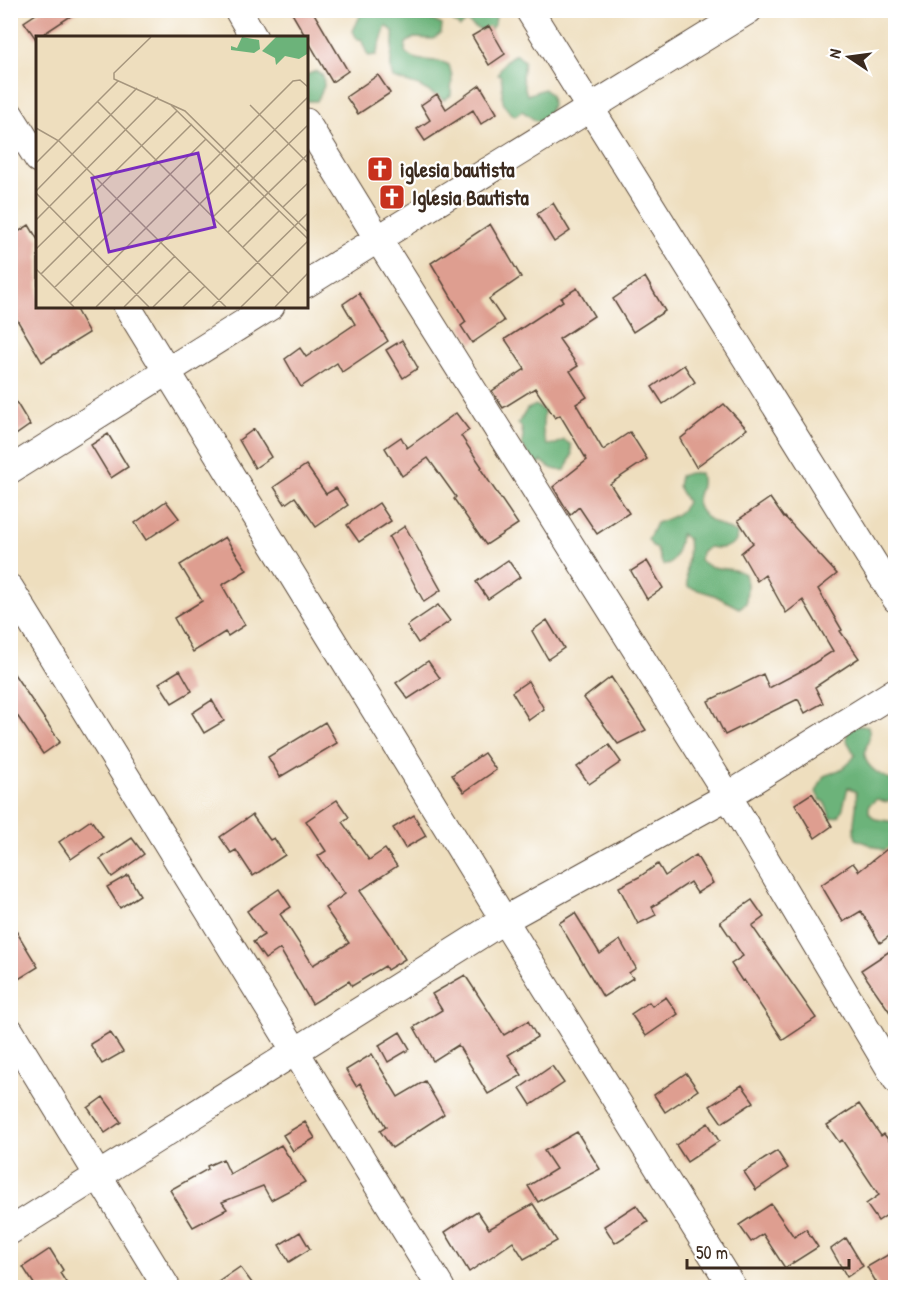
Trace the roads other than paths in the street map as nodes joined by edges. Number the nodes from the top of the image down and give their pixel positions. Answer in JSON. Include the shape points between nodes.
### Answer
{"nodes":[{"id":1,"x":238,"y":10,"type":"edge"},
{"id":2,"x":529,"y":10,"type":"edge"},
{"id":3,"x":749,"y":10,"type":"edge"},
{"id":4,"x":253,"y":36,"type":"edge"},
{"id":5,"x":590,"y":109,"type":"junction"},
{"id":6,"x":10,"y":115,"type":"edge"},
{"id":7,"x":308,"y":125,"type":"edge"},
{"id":8,"x":36,"y":156,"type":"edge"},
{"id":9,"x":378,"y":239,"type":"junction"},
{"id":10,"x":308,"y":283,"type":"edge"},
{"id":11,"x":129,"y":308,"type":"edge"},
{"id":12,"x":268,"y":308,"type":"edge"},
{"id":13,"x":168,"y":372,"type":"junction"},
{"id":14,"x":10,"y":470,"type":"edge"},
{"id":15,"x":10,"y":588,"type":"edge"},
{"id":16,"x":896,"y":599,"type":"edge"},
{"id":17,"x":896,"y":691,"type":"edge"},
{"id":18,"x":728,"y":796,"type":"junction"},
{"id":19,"x":504,"y":920,"type":"junction"},
{"id":20,"x":10,"y":1031,"type":"edge"},
{"id":21,"x":294,"y":1052,"type":"junction"},
{"id":22,"x":896,"y":1079,"type":"edge"},
{"id":23,"x":98,"y":1175,"type":"junction"},
{"id":24,"x":10,"y":1231,"type":"edge"},
{"id":25,"x":168,"y":1287,"type":"edge"},
{"id":26,"x":441,"y":1287,"type":"edge"},
{"id":27,"x":733,"y":1287,"type":"edge"}],
"edges":[{"from":1,"to":4,"type":"street"},
{"from":2,"to":5,"type":"street"},
{"from":3,"to":5,"type":"street"},
{"from":5,"to":9,"type":"street"},
{"from":5,"to":16,"type":"street"},
{"from":6,"to":8,"type":"street"},
{"from":7,"to":9,"type":"street"},
{"from":9,"to":10,"type":"street"},
{"from":9,"to":18,"type":"street"},
{"from":11,"to":13,"type":"street"},
{"from":12,"to":13,"type":"street"},
{"from":13,"to":14,"type":"street"},
{"from":13,"to":19,"type":"street"},
{"from":15,"to":21,"type":"street"},
{"from":17,"to":18,"type":"street"},
{"from":18,"to":19,"type":"street"},
{"from":18,"to":22,"type":"street"},
{"from":19,"to":21,"type":"street"},
{"from":19,"to":27,"type":"street"},
{"from":20,"to":23,"type":"street"},
{"from":21,"to":23,"type":"street"},
{"from":21,"to":26,"type":"street"},
{"from":23,"to":24,"type":"street"},
{"from":23,"to":25,"type":"street"}]}
